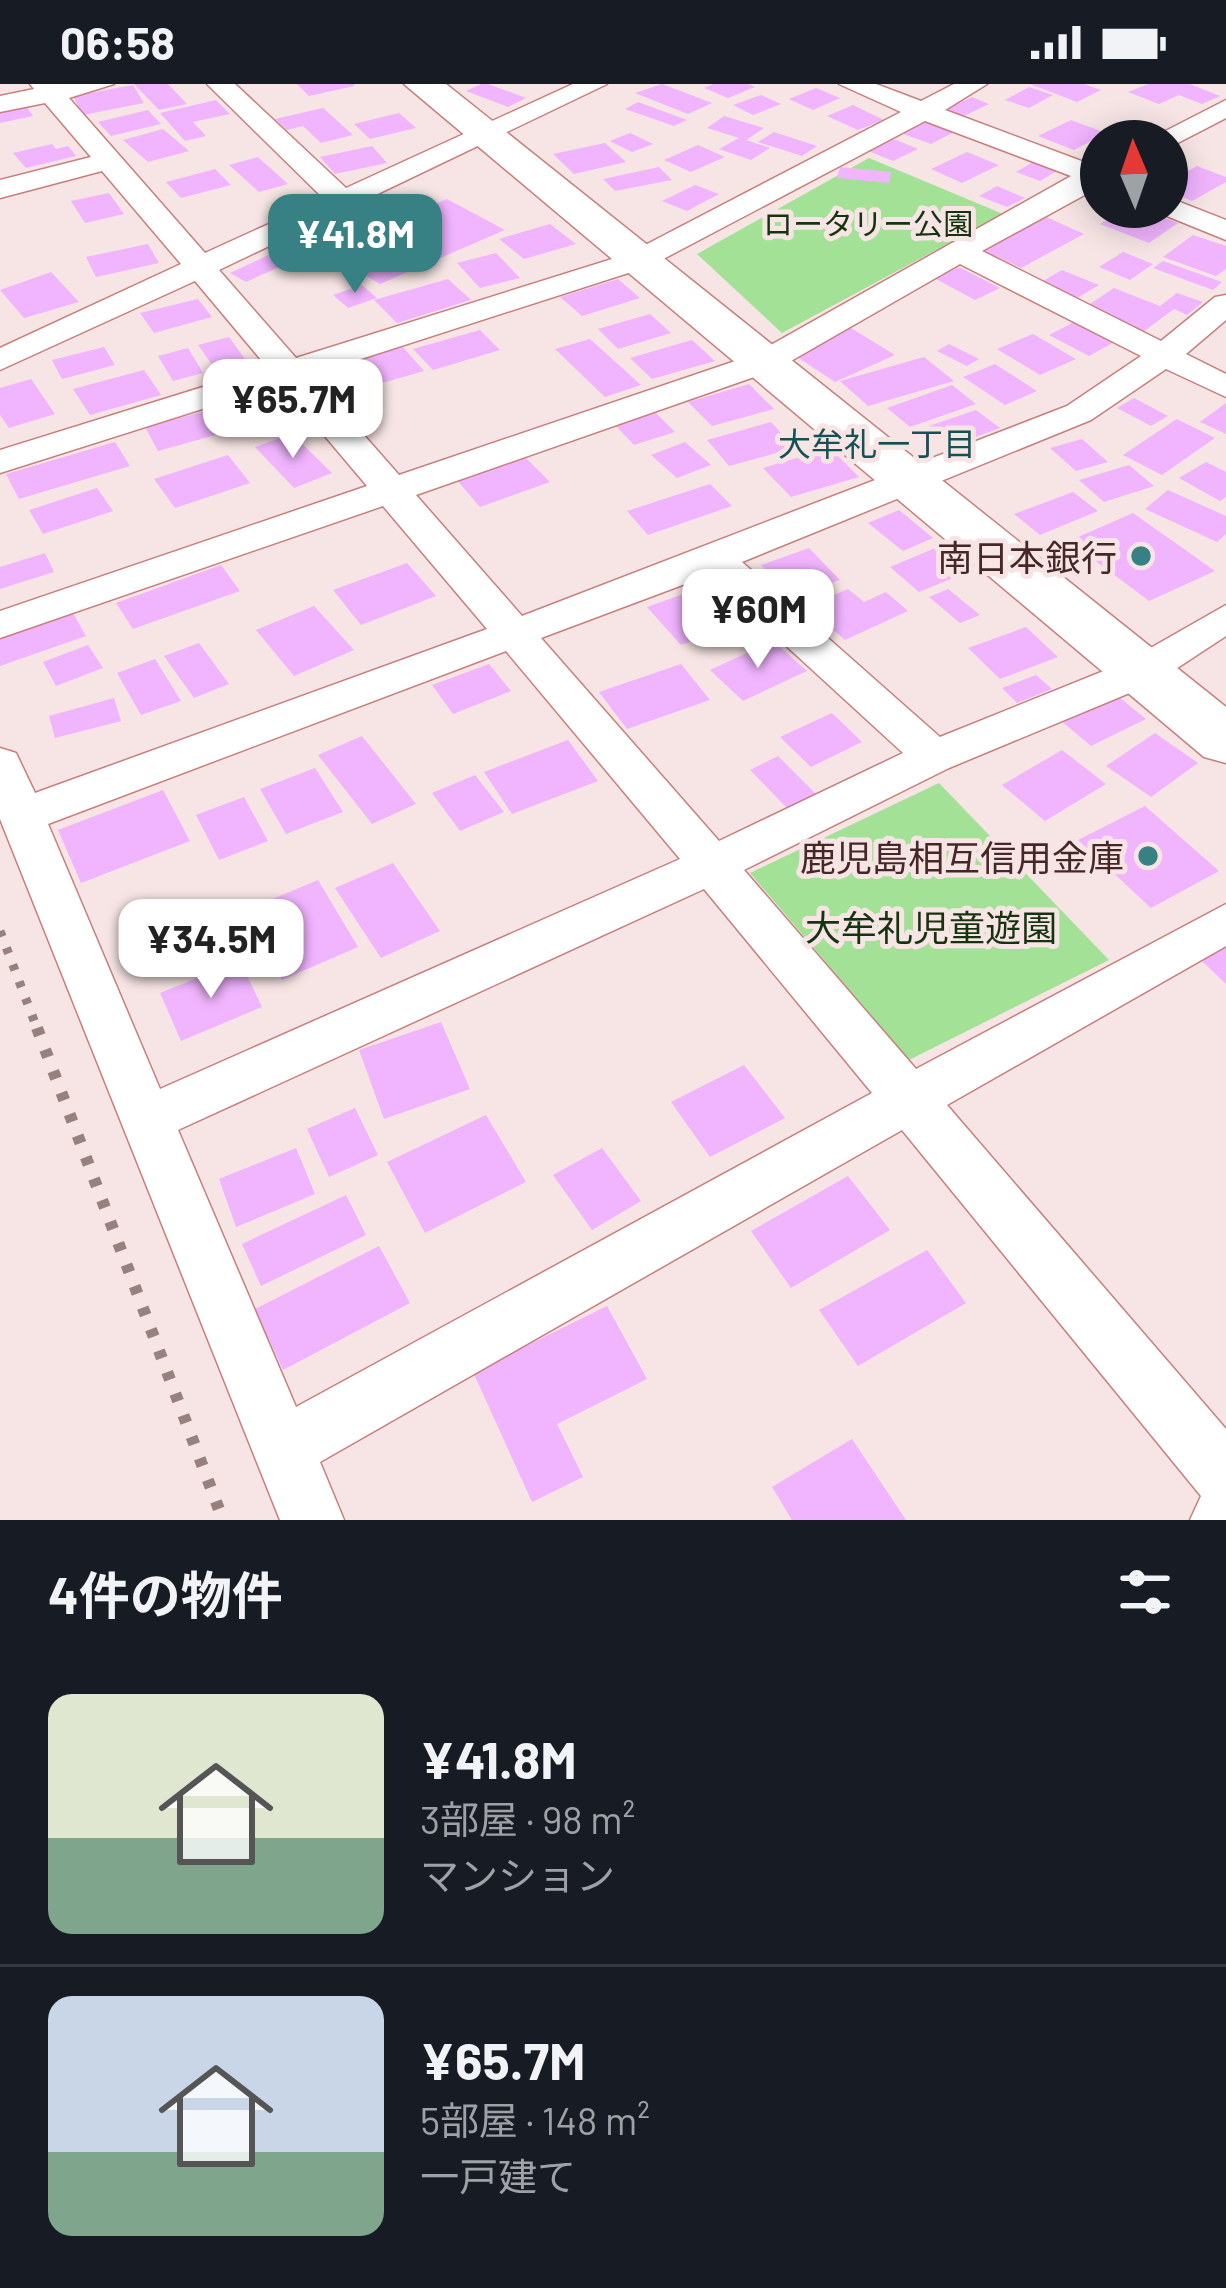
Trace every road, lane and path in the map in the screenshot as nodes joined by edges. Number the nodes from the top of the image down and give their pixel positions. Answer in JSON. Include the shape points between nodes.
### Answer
{"nodes":[{"id":1,"x":100,"y":84,"type":"edge"},
{"id":2,"x":220,"y":84,"type":"edge"},
{"id":3,"x":423,"y":84,"type":"edge"},
{"id":4,"x":594,"y":84,"type":"edge"},
{"id":5,"x":852,"y":84,"type":"edge"},
{"id":6,"x":974,"y":84,"type":"edge"},
{"id":7,"x":46,"y":89,"type":"edge"},
{"id":8,"x":0,"y":104,"type":"edge"},
{"id":9,"x":1226,"y":108,"type":"edge"},
{"id":10,"x":925,"y":110,"type":"junction"},
{"id":11,"x":1188,"y":127,"type":"edge"},
{"id":12,"x":485,"y":137,"type":"junction"},
{"id":13,"x":109,"y":160,"type":"junction"},
{"id":14,"x":1080,"y":168,"type":"edge"},
{"id":15,"x":1080,"y":185,"type":"edge"},
{"id":16,"x":0,"y":189,"type":"edge"},
{"id":17,"x":342,"y":200,"type":"junction"},
{"id":18,"x":1188,"y":215,"type":"edge"},
{"id":19,"x":1226,"y":231,"type":"edge"},
{"id":20,"x":959,"y":251,"type":"junction"},
{"id":21,"x":639,"y":260,"type":"junction"},
{"id":22,"x":200,"y":266,"type":"junction"},
{"id":23,"x":1226,"y":304,"type":"edge"},
{"id":24,"x":1162,"y":357,"type":"junction"},
{"id":25,"x":0,"y":360,"type":"edge"},
{"id":26,"x":765,"y":362,"type":"junction"},
{"id":27,"x":289,"y":371,"type":"junction"},
{"id":28,"x":1226,"y":387,"type":"edge"},
{"id":29,"x":0,"y":462,"type":"edge"},
{"id":30,"x":912,"y":483,"type":"junction"},
{"id":31,"x":390,"y":489,"type":"junction"},
{"id":32,"x":716,"y":559,"type":"junction"},
{"id":33,"x":1226,"y":618,"type":"edge"},
{"id":34,"x":0,"y":625,"type":"edge"},
{"id":35,"x":509,"y":633,"type":"junction"},
{"id":36,"x":1141,"y":672,"type":"junction"},
{"id":37,"x":1226,"y":741,"type":"edge"},
{"id":38,"x":934,"y":758,"type":"junction"},
{"id":39,"x":0,"y":764,"type":"edge"},
{"id":40,"x":24,"y":815,"type":"junction"},
{"id":41,"x":712,"y":865,"type":"junction"},
{"id":42,"x":1226,"y":922,"type":"edge"},
{"id":43,"x":908,"y":1100,"type":"junction"},
{"id":44,"x":151,"y":1118,"type":"junction"},
{"id":45,"x":282,"y":1449,"type":"junction"},
{"id":46,"x":1226,"y":1478,"type":"edge"},
{"id":47,"x":313,"y":1520,"type":"edge"}],
"edges":[{"from":1,"to":7,"type":"street"},
{"from":2,"to":17,"type":"street"},
{"from":3,"to":12,"type":"street"},
{"from":4,"to":12,"type":"street"},
{"from":5,"to":10,"type":"street"},
{"from":6,"to":10,"type":"street"},
{"from":7,"to":8,"type":"street"},
{"from":7,"to":13,"type":"street"},
{"from":9,"to":11,"type":"street"},
{"from":10,"to":14,"type":"street"},
{"from":10,"to":21,"type":"street"},
{"from":12,"to":17,"type":"street"},
{"from":12,"to":21,"type":"street"},
{"from":13,"to":16,"type":"street"},
{"from":13,"to":22,"type":"street"},
{"from":15,"to":20,"type":"street"},
{"from":17,"to":22,"type":"street"},
{"from":18,"to":19,"type":"street"},
{"from":20,"to":24,"type":"street"},
{"from":20,"to":26,"type":"street"},
{"from":21,"to":26,"type":"street"},
{"from":21,"to":27,"type":"street"},
{"from":22,"to":25,"type":"street"},
{"from":22,"to":27,"type":"street"},
{"from":23,"to":24,"type":"street"},
{"from":24,"to":28,"type":"street"},
{"from":24,"to":30,"type":"street","via":[[1079,413]]},
{"from":26,"to":30,"type":"street"},
{"from":26,"to":31,"type":"street"},
{"from":27,"to":29,"type":"street"},
{"from":27,"to":31,"type":"street"},
{"from":30,"to":32,"type":"street"},
{"from":30,"to":36,"type":"street"},
{"from":31,"to":34,"type":"street"},
{"from":31,"to":35,"type":"street"},
{"from":32,"to":35,"type":"street"},
{"from":32,"to":38,"type":"street"},
{"from":33,"to":36,"type":"street"},
{"from":35,"to":40,"type":"street"},
{"from":35,"to":41,"type":"street"},
{"from":36,"to":37,"type":"street"},
{"from":36,"to":38,"type":"street"},
{"from":38,"to":41,"type":"street"},
{"from":39,"to":40,"type":"street"},
{"from":40,"to":44,"type":"street"},
{"from":41,"to":43,"type":"street"},
{"from":41,"to":44,"type":"street"},
{"from":42,"to":43,"type":"street"},
{"from":43,"to":45,"type":"street"},
{"from":43,"to":46,"type":"street"},
{"from":44,"to":45,"type":"street"},
{"from":45,"to":47,"type":"street"}]}
